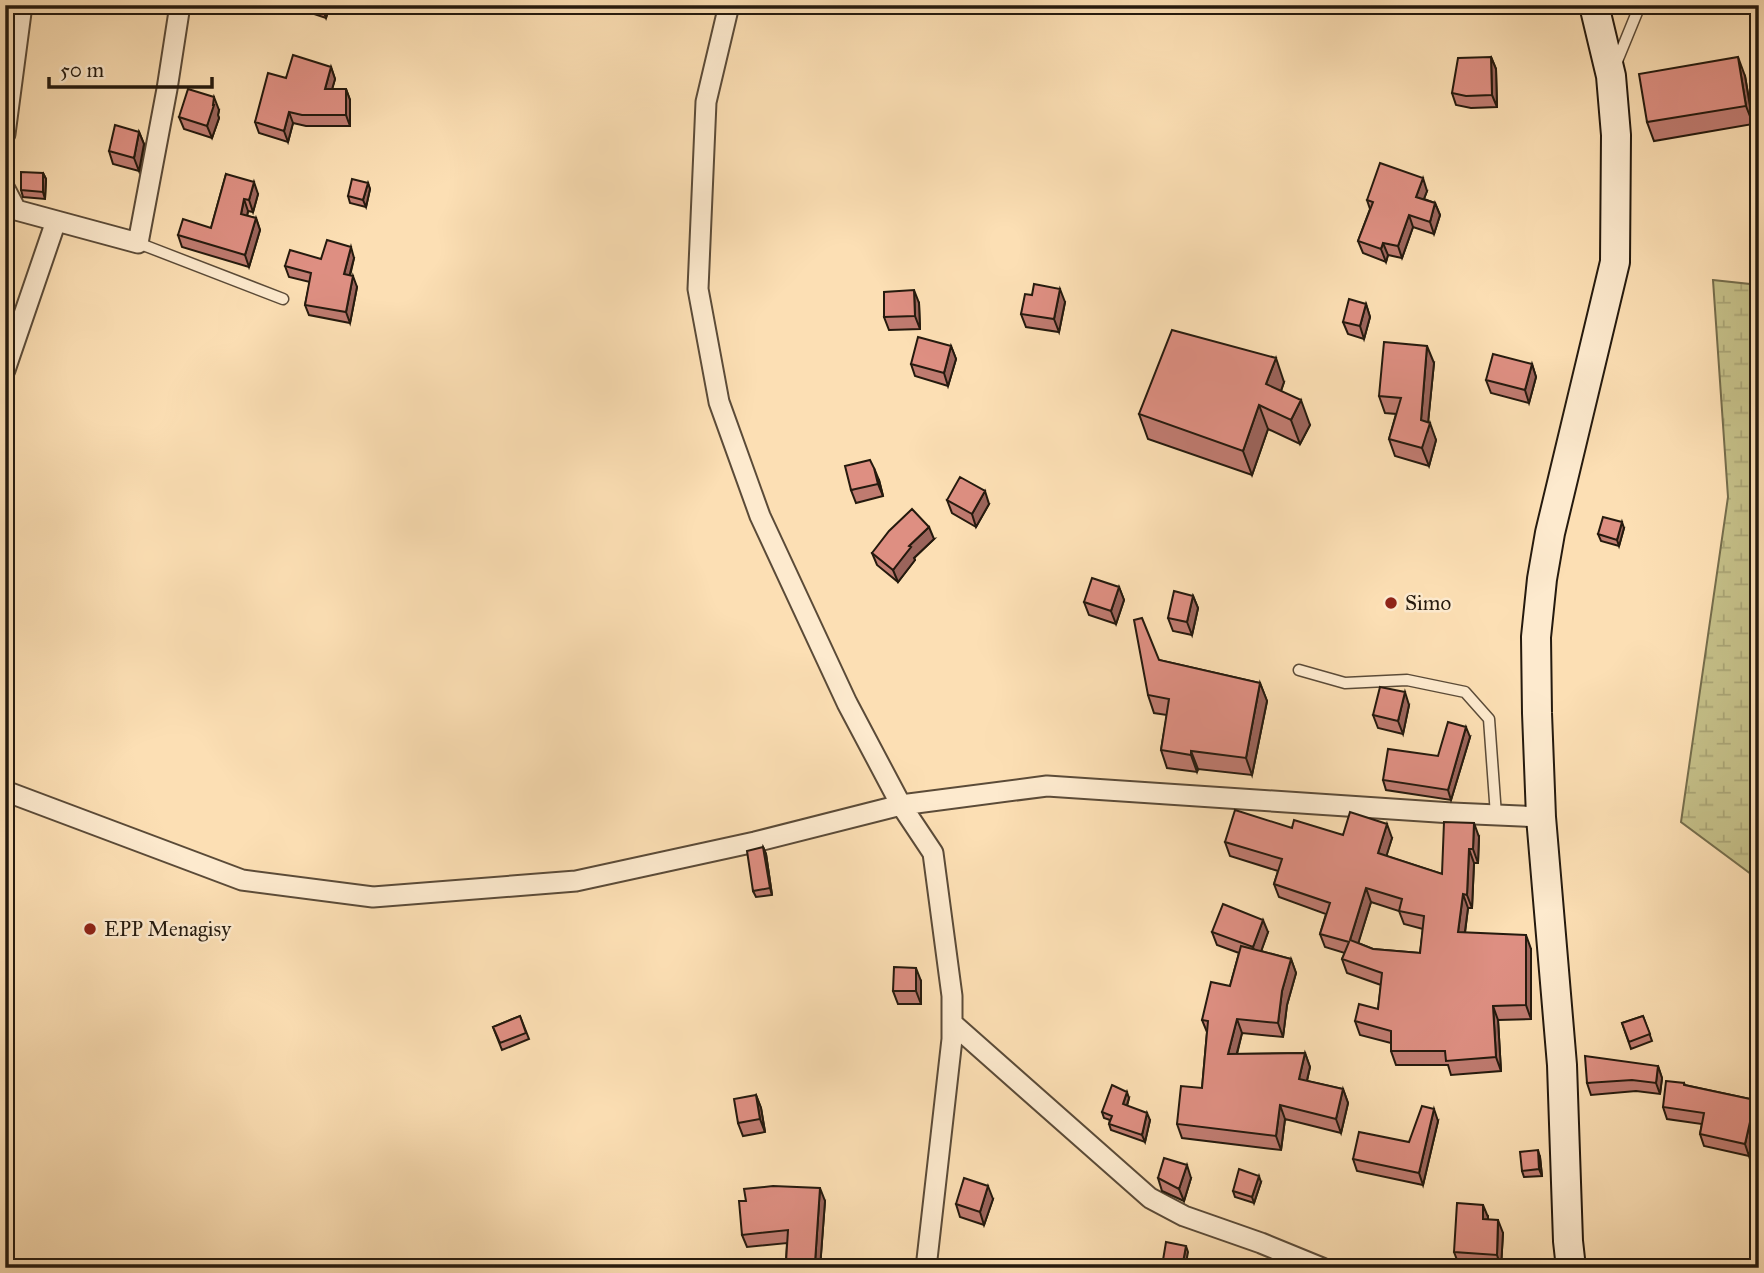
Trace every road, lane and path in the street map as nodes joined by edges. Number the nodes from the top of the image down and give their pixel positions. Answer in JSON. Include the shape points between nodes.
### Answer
{"nodes":[{"id":1,"x":22,"y":5,"type":"edge"},
{"id":2,"x":180,"y":5,"type":"edge"},
{"id":3,"x":729,"y":5,"type":"edge"},
{"id":4,"x":1594,"y":5,"type":"edge"},
{"id":5,"x":1640,"y":5,"type":"edge"},
{"id":6,"x":1611,"y":76,"type":"junction"},
{"id":7,"x":5,"y":134,"type":"edge"},
{"id":8,"x":5,"y":189,"type":"edge"},
{"id":9,"x":11,"y":208,"type":"edge"},
{"id":10,"x":56,"y":221,"type":"junction"},
{"id":11,"x":138,"y":243,"type":"junction"},
{"id":12,"x":283,"y":299,"type":"dead end"},
{"id":13,"x":5,"y":370,"type":"edge"},
{"id":14,"x":1299,"y":670,"type":"dead end"},
{"id":15,"x":5,"y":791,"type":"edge"},
{"id":16,"x":901,"y":805,"type":"junction"},
{"id":17,"x":1496,"y":815,"type":"junction"},
{"id":18,"x":1541,"y":817,"type":"junction"},
{"id":19,"x":952,"y":1023,"type":"junction"},
{"id":20,"x":926,"y":1268,"type":"edge"},
{"id":21,"x":1322,"y":1268,"type":"edge"},
{"id":22,"x":1571,"y":1268,"type":"edge"}],
"edges":[{"from":1,"to":7,"type":"street"},
{"from":2,"to":11,"type":"street"},
{"from":3,"to":16,"type":"street","via":[[706,102],[698,289],[719,402],[760,516],[847,703]]},
{"from":4,"to":6,"type":"main road"},
{"from":5,"to":6,"type":"lane"},
{"from":6,"to":18,"type":"main road","via":[[1616,135],[1615,262],[1550,533],[1536,637]]},
{"from":8,"to":9,"type":"street"},
{"from":9,"to":10,"type":"street"},
{"from":10,"to":11,"type":"street"},
{"from":10,"to":13,"type":"street"},
{"from":11,"to":12,"type":"lane"},
{"from":14,"to":17,"type":"lane","via":[[1345,683],[1407,680],[1465,692],[1489,719]]},
{"from":15,"to":16,"type":"street","via":[[242,880],[373,897],[576,881]]},
{"from":16,"to":17,"type":"street","via":[[1047,786]]},
{"from":16,"to":19,"type":"street","via":[[933,853]]},
{"from":17,"to":18,"type":"street"},
{"from":18,"to":22,"type":"main road","via":[[1562,1065]]},
{"from":19,"to":20,"type":"street"},
{"from":19,"to":21,"type":"street","via":[[1150,1198],[1184,1216]]}]}
